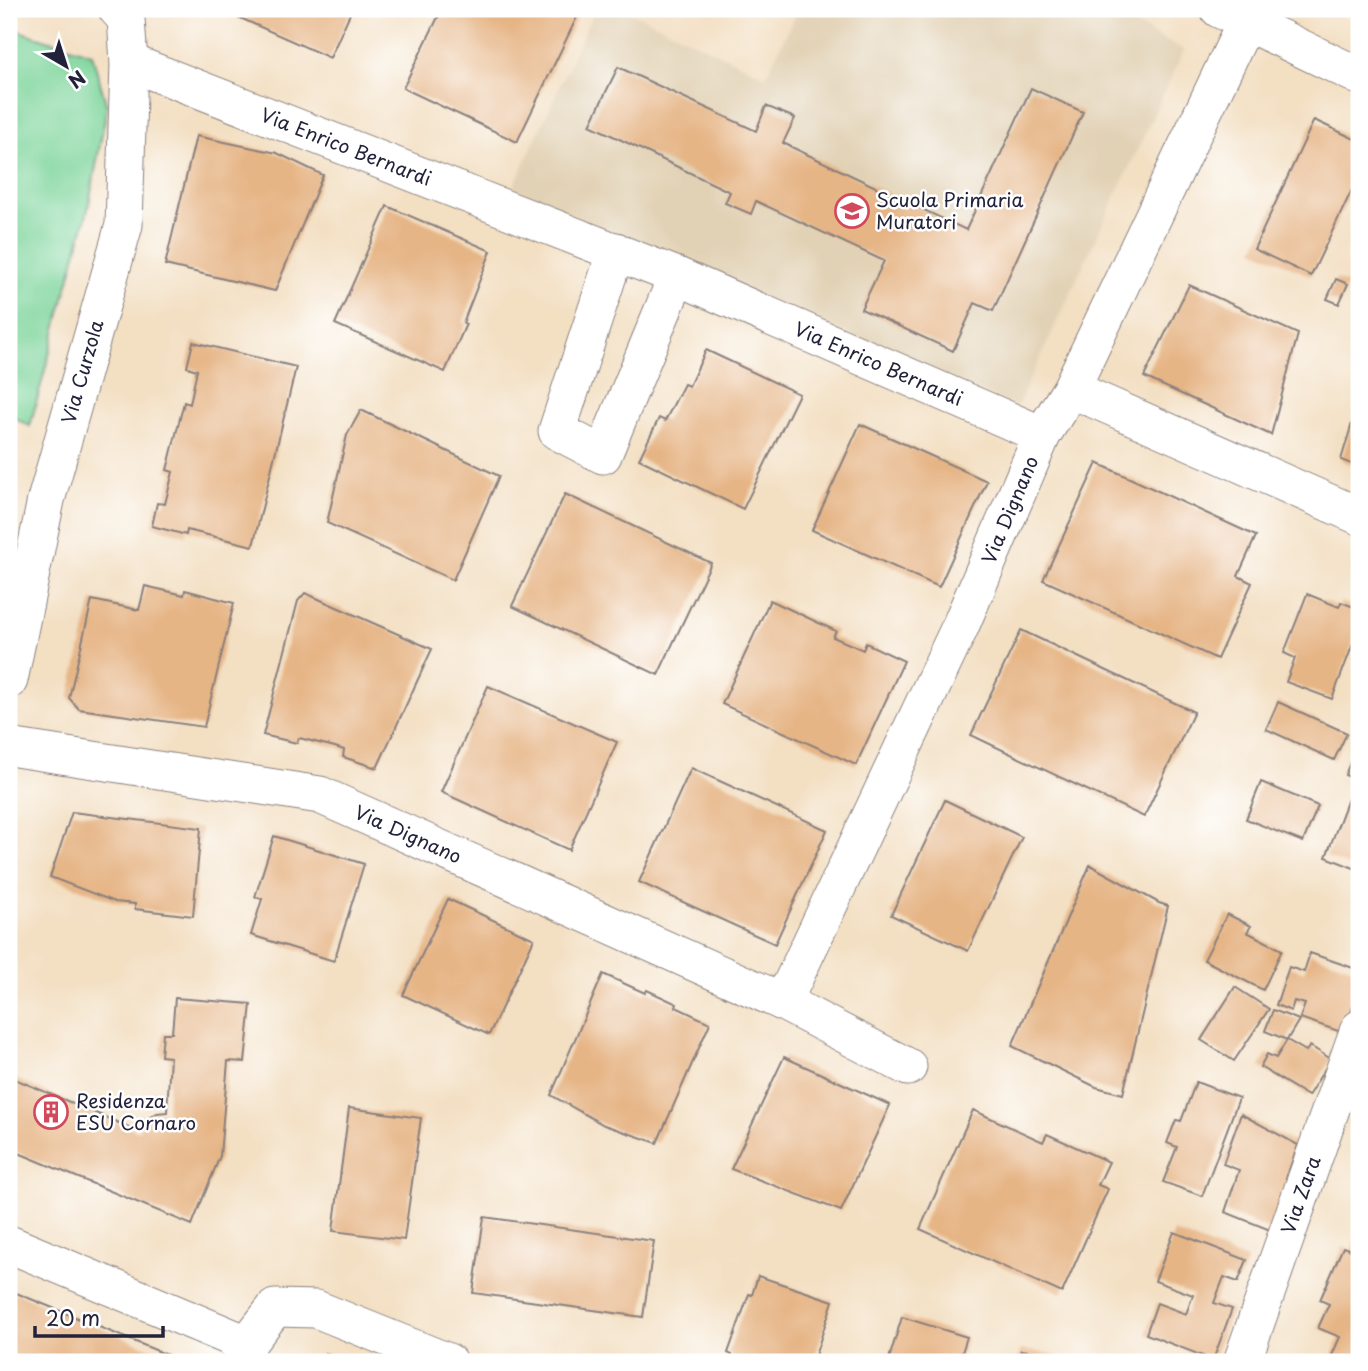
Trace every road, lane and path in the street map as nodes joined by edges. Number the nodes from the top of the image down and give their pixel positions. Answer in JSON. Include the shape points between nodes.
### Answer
{"nodes":[{"id":1,"x":117,"y":9,"type":"edge"},
{"id":2,"x":1233,"y":15,"type":"edge"},
{"id":3,"x":129,"y":62,"type":"junction"},
{"id":4,"x":1359,"y":76,"type":"edge"},
{"id":5,"x":616,"y":251,"type":"junction"},
{"id":6,"x":677,"y":276,"type":"junction"},
{"id":7,"x":1071,"y":388,"type":"junction"},
{"id":8,"x":1042,"y":435,"type":"junction"},
{"id":9,"x":1359,"y":516,"type":"edge"},
{"id":10,"x":9,"y":680,"type":"edge"},
{"id":11,"x":9,"y":747,"type":"edge"},
{"id":12,"x":783,"y":1002,"type":"junction"},
{"id":13,"x":1359,"y":1029,"type":"edge"},
{"id":14,"x":908,"y":1067,"type":"dead end"},
{"id":15,"x":9,"y":1244,"type":"edge"},
{"id":16,"x":244,"y":1353,"type":"edge"},
{"id":17,"x":448,"y":1362,"type":"edge"},
{"id":18,"x":1242,"y":1362,"type":"edge"}],
"edges":[{"from":1,"to":3,"type":"street","via":[[126,19]]},
{"from":2,"to":4,"type":"street"},
{"from":2,"to":7,"type":"street","name":"Via Dignano"},
{"from":3,"to":5,"type":"street","name":"Via Enrico Bernardi"},
{"from":3,"to":10,"type":"street","name":"Via Curzola","via":[[124,225],[46,500]]},
{"from":5,"to":6,"type":"street","name":"Via Enrico Bernardi"},
{"from":5,"to":6,"type":"street","via":[[557,431],[603,455]]},
{"from":6,"to":8,"type":"street","name":"Via Enrico Bernardi"},
{"from":7,"to":8,"type":"street","name":"Via Dignano"},
{"from":7,"to":9,"type":"street"},
{"from":8,"to":12,"type":"street","name":"Via Dignano","via":[[960,627]]},
{"from":11,"to":12,"type":"street","name":"Via Dignano","via":[[320,795]]},
{"from":12,"to":14,"type":"street","name":"Via Dignano"},
{"from":13,"to":18,"type":"street","name":"Via Zara"},
{"from":15,"to":16,"type":"street"},
{"from":16,"to":17,"type":"street","via":[[275,1308],[316,1309]]}]}
